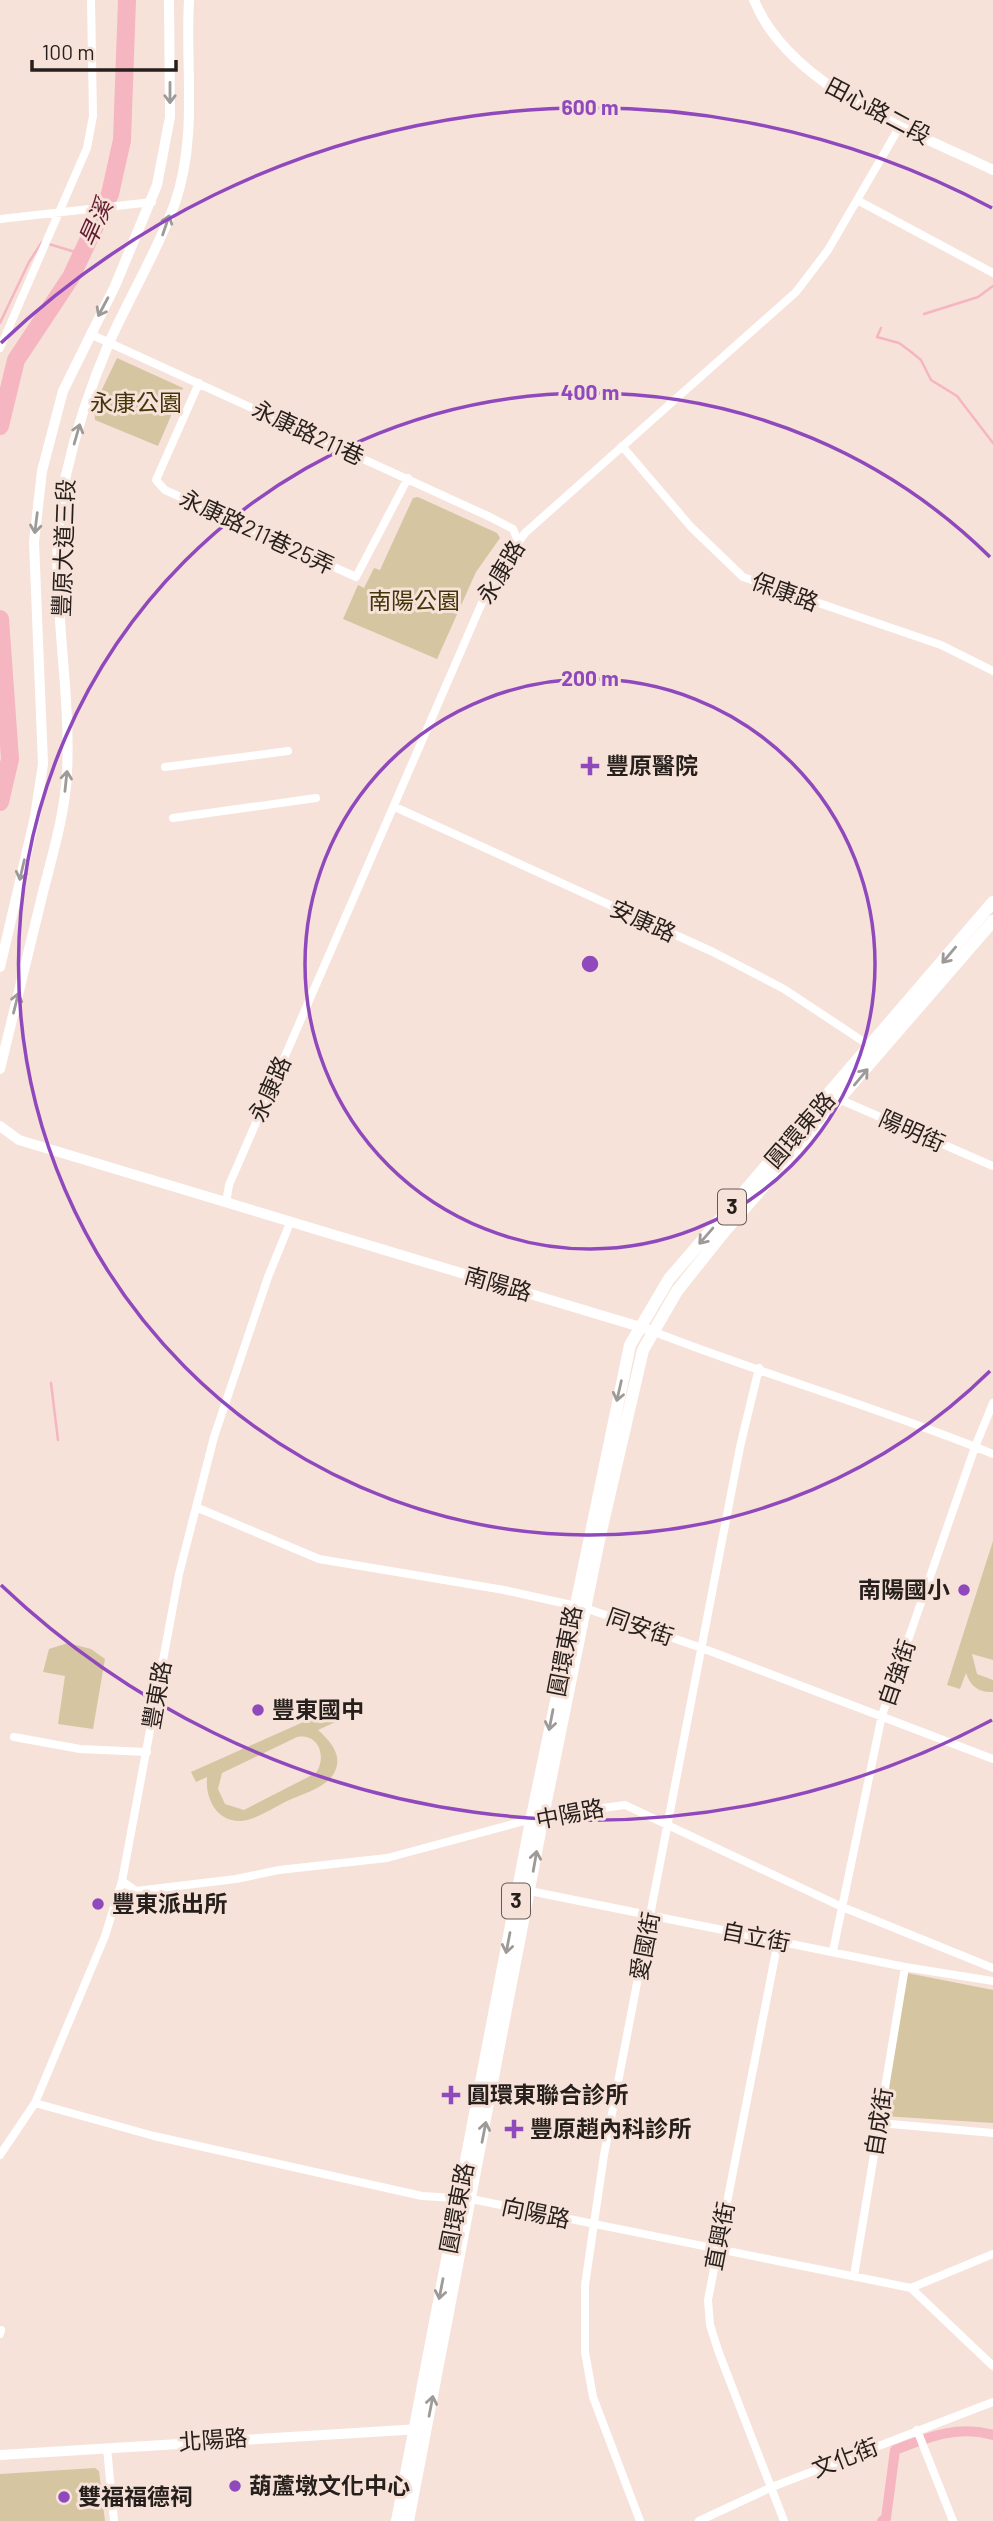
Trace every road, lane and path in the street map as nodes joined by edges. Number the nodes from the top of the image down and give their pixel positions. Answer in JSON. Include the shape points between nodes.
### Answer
{"nodes":[{"id":1,"x":91,"y":0,"type":"edge"},
{"id":2,"x":169,"y":0,"type":"edge"},
{"id":3,"x":189,"y":0,"type":"edge"},
{"id":4,"x":754,"y":0,"type":"edge"},
{"id":5,"x":900,"y":126,"type":"junction"},
{"id":6,"x":993,"y":170,"type":"edge"},
{"id":7,"x":857,"y":200,"type":"junction"},
{"id":8,"x":152,"y":202,"type":"junction"},
{"id":9,"x":64,"y":213,"type":"junction"},
{"id":10,"x":0,"y":219,"type":"edge"},
{"id":11,"x":993,"y":273,"type":"edge"},
{"id":12,"x":90,"y":334,"type":"junction"},
{"id":13,"x":110,"y":342,"type":"junction"},
{"id":14,"x":0,"y":348,"type":"edge"},
{"id":15,"x":199,"y":383,"type":"junction"},
{"id":16,"x":622,"y":446,"type":"junction"},
{"id":17,"x":408,"y":478,"type":"junction"},
{"id":18,"x":518,"y":541,"type":"junction"},
{"id":19,"x":993,"y":671,"type":"edge"},
{"id":20,"x":288,"y":751,"type":"dead end"},
{"id":21,"x":164,"y":767,"type":"dead end"},
{"id":22,"x":316,"y":798,"type":"dead end"},
{"id":23,"x":395,"y":807,"type":"junction"},
{"id":24,"x":173,"y":818,"type":"dead end"},
{"id":25,"x":993,"y":902,"type":"edge"},
{"id":26,"x":993,"y":921,"type":"edge"},
{"id":27,"x":0,"y":967,"type":"edge"},
{"id":28,"x":876,"y":1050,"type":"junction"},
{"id":29,"x":0,"y":1069,"type":"edge"},
{"id":30,"x":837,"y":1097,"type":"junction"},
{"id":31,"x":0,"y":1126,"type":"edge"},
{"id":32,"x":993,"y":1167,"type":"edge"},
{"id":33,"x":226,"y":1203,"type":"junction"},
{"id":34,"x":290,"y":1223,"type":"junction"},
{"id":35,"x":645,"y":1328,"type":"junction"},
{"id":36,"x":759,"y":1368,"type":"junction"},
{"id":37,"x":993,"y":1404,"type":"edge"},
{"id":38,"x":975,"y":1447,"type":"junction"},
{"id":39,"x":993,"y":1454,"type":"edge"},
{"id":40,"x":198,"y":1508,"type":"junction"},
{"id":41,"x":580,"y":1607,"type":"junction"},
{"id":42,"x":702,"y":1648,"type":"junction"},
{"id":43,"x":882,"y":1715,"type":"junction"},
{"id":44,"x":14,"y":1737,"type":"dead end"},
{"id":45,"x":147,"y":1752,"type":"junction"},
{"id":46,"x":993,"y":1759,"type":"edge"},
{"id":47,"x":537,"y":1818,"type":"junction"},
{"id":48,"x":667,"y":1826,"type":"junction"},
{"id":49,"x":122,"y":1881,"type":"junction"},
{"id":50,"x":524,"y":1890,"type":"junction"},
{"id":51,"x":840,"y":1906,"type":"junction"},
{"id":52,"x":651,"y":1916,"type":"junction"},
{"id":53,"x":778,"y":1941,"type":"junction"},
{"id":54,"x":833,"y":1951,"type":"junction"},
{"id":55,"x":905,"y":1968,"type":"junction"},
{"id":56,"x":993,"y":1968,"type":"edge"},
{"id":57,"x":993,"y":1981,"type":"edge"},
{"id":58,"x":35,"y":2103,"type":"junction"},
{"id":59,"x":879,"y":2123,"type":"junction"},
{"id":60,"x":993,"y":2133,"type":"edge"},
{"id":61,"x":0,"y":2155,"type":"edge"},
{"id":62,"x":465,"y":2199,"type":"junction"},
{"id":63,"x":592,"y":2225,"type":"junction"},
{"id":64,"x":716,"y":2248,"type":"junction"},
{"id":65,"x":993,"y":2254,"type":"edge"},
{"id":66,"x":854,"y":2276,"type":"junction"},
{"id":67,"x":911,"y":2288,"type":"junction"},
{"id":68,"x":993,"y":2366,"type":"edge"},
{"id":69,"x":993,"y":2402,"type":"edge"},
{"id":70,"x":420,"y":2429,"type":"junction"},
{"id":71,"x":917,"y":2430,"type":"junction"},
{"id":72,"x":107,"y":2448,"type":"junction"},
{"id":73,"x":0,"y":2455,"type":"edge"},
{"id":74,"x":772,"y":2487,"type":"junction"},
{"id":75,"x":114,"y":2521,"type":"edge"},
{"id":76,"x":397,"y":2521,"type":"edge"},
{"id":77,"x":408,"y":2521,"type":"edge"},
{"id":78,"x":640,"y":2521,"type":"edge"},
{"id":79,"x":699,"y":2521,"type":"edge"},
{"id":80,"x":784,"y":2521,"type":"edge"},
{"id":81,"x":953,"y":2521,"type":"edge"}],
"edges":[{"from":1,"to":9,"type":"street","via":[[93,117]]},
{"from":2,"to":8,"type":"street","name":"豐原大道三段","one_way":true,"via":[[170,117]]},
{"from":13,"to":3,"type":"street","name":"豐原大道三段","one_way":true,"via":[[158,249],[177,193],[190,120]]},
{"from":4,"to":5,"type":"street","name":"田心路二段","via":[[759,13],[827,87]]},
{"from":5,"to":6,"type":"street","name":"田心路二段"},
{"from":5,"to":7,"type":"street","name":"永康路"},
{"from":7,"to":11,"type":"street"},
{"from":7,"to":16,"type":"street","name":"永康路","via":[[821,262],[796,292]]},
{"from":8,"to":9,"type":"street"},
{"from":8,"to":12,"type":"street","name":"豐原大道三段","one_way":true},
{"from":9,"to":10,"type":"street"},
{"from":9,"to":14,"type":"street"},
{"from":12,"to":13,"type":"street","name":"永康路211巷"},
{"from":12,"to":27,"type":"street","name":"豐原大道三段","one_way":true,"via":[[63,391],[42,471],[34,542],[43,764]]},
{"from":13,"to":15,"type":"street","name":"永康路211巷"},
{"from":29,"to":13,"type":"street","name":"豐原大道三段","one_way":true,"via":[[67,777],[58,587],[65,476]]},
{"from":15,"to":17,"type":"street","name":"永康路211巷"},
{"from":15,"to":17,"type":"street","name":"永康路211巷25弄","via":[[156,480],[165,490],[261,536],[356,577]]},
{"from":16,"to":18,"type":"street","name":"永康路"},
{"from":16,"to":19,"type":"street","name":"保康路","via":[[691,527],[743,577],[941,645]]},
{"from":17,"to":18,"type":"street","name":"永康路211巷","via":[[513,528]]},
{"from":18,"to":23,"type":"street","name":"永康路","via":[[494,575],[466,634]]},
{"from":20,"to":21,"type":"street"},
{"from":22,"to":24,"type":"street"},
{"from":23,"to":28,"type":"street","name":"安康路","via":[[713,952],[784,989]]},
{"from":23,"to":33,"type":"street","name":"永康路","via":[[229,1185]]},
{"from":25,"to":28,"type":"main road","name":"圓環東路","number":"3","one_way":true},
{"from":26,"to":28,"type":"main road","name":"圓環東路","number":"3"},
{"from":28,"to":30,"type":"main road","name":"圓環東路","number":"3"},
{"from":30,"to":32,"type":"street","name":"陽明街"},
{"from":30,"to":35,"type":"main road","name":"圓環東路","number":"3","via":[[669,1279]]},
{"from":31,"to":33,"type":"street","name":"南陽路","via":[[19,1140]]},
{"from":33,"to":34,"type":"street","name":"南陽路"},
{"from":34,"to":35,"type":"street","name":"南陽路"},
{"from":34,"to":40,"type":"street","name":"豐東路","via":[[215,1437]]},
{"from":35,"to":36,"type":"street","name":"南陽路"},
{"from":35,"to":41,"type":"main road","name":"圓環東路","number":"3"},
{"from":36,"to":38,"type":"street","name":"南陽路"},
{"from":36,"to":42,"type":"street","name":"愛國街"},
{"from":37,"to":38,"type":"street","name":"自強街"},
{"from":38,"to":39,"type":"street","name":"南陽路"},
{"from":38,"to":43,"type":"street","name":"自強街"},
{"from":40,"to":41,"type":"street","name":"同安街","via":[[319,1559]]},
{"from":40,"to":45,"type":"street","name":"豐東路","via":[[179,1574]]},
{"from":41,"to":42,"type":"street","name":"同安街"},
{"from":41,"to":47,"type":"main road","name":"圓環東路","number":"3"},
{"from":42,"to":43,"type":"street","name":"同安街"},
{"from":42,"to":48,"type":"street","name":"愛國街"},
{"from":43,"to":46,"type":"street","name":"同安街"},
{"from":43,"to":51,"type":"street","name":"自強街"},
{"from":44,"to":45,"type":"street","via":[[80,1749]]},
{"from":45,"to":49,"type":"street","name":"豐東路"},
{"from":47,"to":48,"type":"street","name":"中陽路","via":[[625,1805]]},
{"from":47,"to":49,"type":"street","name":"中陽路","via":[[387,1858],[136,1891]]},
{"from":47,"to":50,"type":"main road","name":"圓環東路","number":"3"},
{"from":48,"to":51,"type":"street","name":"中陽路"},
{"from":48,"to":52,"type":"street","name":"愛國街"},
{"from":49,"to":58,"type":"street","name":"豐東路","via":[[105,1936]]},
{"from":50,"to":52,"type":"street","name":"自立街"},
{"from":50,"to":62,"type":"main road","name":"圓環東路","number":"3"},
{"from":51,"to":54,"type":"street","name":"自強街"},
{"from":51,"to":56,"type":"street","name":"中陽路"},
{"from":52,"to":53,"type":"street","name":"自立街"},
{"from":52,"to":63,"type":"street","name":"愛國街"},
{"from":53,"to":54,"type":"street","name":"自立街"},
{"from":53,"to":64,"type":"street","name":"直興街"},
{"from":54,"to":55,"type":"street","name":"自立街"},
{"from":55,"to":57,"type":"street","name":"自立街"},
{"from":55,"to":59,"type":"street","name":"自成街"},
{"from":58,"to":61,"type":"street","name":"豐東路"},
{"from":58,"to":62,"type":"street","name":"向陽路","via":[[154,2136],[422,2196]]},
{"from":59,"to":60,"type":"street"},
{"from":59,"to":66,"type":"street","name":"自成街"},
{"from":62,"to":63,"type":"street","name":"向陽路"},
{"from":62,"to":70,"type":"main road","name":"圓環東路","number":"3"},
{"from":63,"to":64,"type":"street","name":"向陽路"},
{"from":63,"to":78,"type":"street","name":"愛國街","via":[[583,2316],[588,2376]]},
{"from":64,"to":66,"type":"street","name":"向陽路"},
{"from":64,"to":74,"type":"street","name":"直興街","via":[[708,2300],[710,2325]]},
{"from":65,"to":67,"type":"street"},
{"from":66,"to":67,"type":"street","name":"向陽路"},
{"from":67,"to":68,"type":"street"},
{"from":69,"to":71,"type":"street","name":"文化街"},
{"from":70,"to":72,"type":"street","name":"北陽路"},
{"from":70,"to":76,"type":"main road","name":"圓環東路","number":"3"},
{"from":70,"to":77,"type":"main road","name":"圓環東路","number":"3"},
{"from":71,"to":74,"type":"street","name":"文化街"},
{"from":71,"to":81,"type":"street"},
{"from":72,"to":73,"type":"street","name":"北陽路"},
{"from":72,"to":75,"type":"street"},
{"from":74,"to":79,"type":"street","name":"文化街"},
{"from":74,"to":80,"type":"street","name":"直興街"}]}
